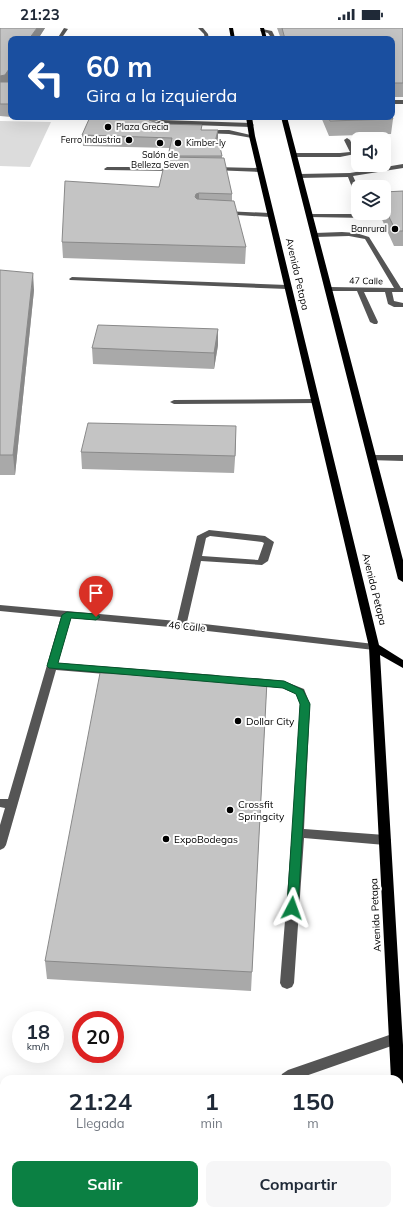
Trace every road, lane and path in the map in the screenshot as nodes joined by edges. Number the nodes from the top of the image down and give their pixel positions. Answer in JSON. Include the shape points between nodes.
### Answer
{"nodes":[{"id":1,"x":200,"y":28,"type":"edge"},
{"id":2,"x":66,"y":29,"type":"dead end"},
{"id":3,"x":262,"y":29,"type":"edge"},
{"id":4,"x":62,"y":36,"type":"edge"},
{"id":5,"x":206,"y":36,"type":"edge"},
{"id":6,"x":273,"y":36,"type":"edge"},
{"id":7,"x":219,"y":120,"type":"edge"},
{"id":8,"x":285,"y":120,"type":"edge"},
{"id":9,"x":250,"y":121,"type":"edge"},
{"id":10,"x":219,"y":124,"type":"junction"},
{"id":11,"x":161,"y":131,"type":"edge"},
{"id":12,"x":199,"y":132,"type":"edge"},
{"id":13,"x":252,"y":136,"type":"junction"},
{"id":14,"x":347,"y":140,"type":"edge"},
{"id":15,"x":294,"y":156,"type":"junction"},
{"id":16,"x":403,"y":166,"type":"edge"},
{"id":17,"x":107,"y":169,"type":"dead end"},
{"id":18,"x":186,"y":169,"type":"edge"},
{"id":19,"x":209,"y":169,"type":"edge"},
{"id":20,"x":260,"y":170,"type":"junction"},
{"id":21,"x":350,"y":175,"type":"junction"},
{"id":22,"x":300,"y":176,"type":"junction"},
{"id":23,"x":352,"y":180,"type":"edge"},
{"id":24,"x":214,"y":212,"type":"edge"},
{"id":25,"x":270,"y":215,"type":"junction"},
{"id":26,"x":310,"y":216,"type":"junction"},
{"id":27,"x":351,"y":216,"type":"edge"},
{"id":28,"x":315,"y":235,"type":"junction"},
{"id":29,"x":72,"y":279,"type":"dead end"},
{"id":30,"x":286,"y":287,"type":"junction"},
{"id":31,"x":329,"y":289,"type":"junction"},
{"id":32,"x":360,"y":290,"type":"junction"},
{"id":33,"x":388,"y":290,"type":"junction"},
{"id":34,"x":401,"y":290,"type":"edge"},
{"id":35,"x":403,"y":305,"type":"edge"},
{"id":36,"x":374,"y":322,"type":"dead end"},
{"id":37,"x":314,"y":401,"type":"junction"},
{"id":38,"x":174,"y":402,"type":"dead end"},
{"id":39,"x":372,"y":458,"type":"junction"},
{"id":40,"x":403,"y":458,"type":"edge"},
{"id":41,"x":197,"y":558,"type":"junction"},
{"id":42,"x":403,"y":580,"type":"edge"},
{"id":43,"x":0,"y":608,"type":"edge"},
{"id":44,"x":67,"y":615,"type":"junction"},
{"id":45,"x":181,"y":624,"type":"junction"},
{"id":46,"x":374,"y":647,"type":"junction"},
{"id":47,"x":403,"y":665,"type":"edge"},
{"id":48,"x":52,"y":666,"type":"junction"},
{"id":49,"x":227,"y":680,"type":"edge"},
{"id":50,"x":243,"y":681,"type":"edge"},
{"id":51,"x":0,"y":803,"type":"edge"},
{"id":52,"x":12,"y":804,"type":"junction"},
{"id":53,"x":298,"y":833,"type":"junction"},
{"id":54,"x":385,"y":840,"type":"junction"},
{"id":55,"x":0,"y":845,"type":"edge"},
{"id":56,"x":287,"y":983,"type":"dead end"},
{"id":57,"x":395,"y":1039,"type":"junction"},
{"id":58,"x":292,"y":1075,"type":"edge"},
{"id":59,"x":398,"y":1075,"type":"edge"}],
"edges":[{"from":1,"to":5,"type":"street"},
{"from":2,"to":4,"type":"street"},
{"from":3,"to":6,"type":"street","via":[[268,30]]},
{"from":7,"to":10,"type":"street"},
{"from":8,"to":15,"type":"main road"},
{"from":9,"to":10,"type":"street"},
{"from":9,"to":13,"type":"main road","name":"Avenida Petapa"},
{"from":10,"to":11,"type":"street","via":[[162,122],[153,125],[153,129]]},
{"from":12,"to":13,"type":"street","via":[[229,132]]},
{"from":13,"to":20,"type":"main road","name":"Avenida Petapa"},
{"from":14,"to":15,"type":"street","via":[[353,153]]},
{"from":15,"to":22,"type":"main road"},
{"from":16,"to":21,"type":"street"},
{"from":17,"to":18,"type":"street"},
{"from":19,"to":20,"type":"street"},
{"from":20,"to":25,"type":"main road","name":"Avenida Petapa"},
{"from":21,"to":22,"type":"street"},
{"from":21,"to":23,"type":"street"},
{"from":22,"to":26,"type":"main road"},
{"from":24,"to":25,"type":"street"},
{"from":25,"to":30,"type":"main road","name":"Avenida Petapa"},
{"from":26,"to":27,"type":"street"},
{"from":26,"to":28,"type":"main road"},
{"from":28,"to":31,"type":"main road"},
{"from":28,"to":34,"type":"street","via":[[363,236]]},
{"from":29,"to":30,"type":"street"},
{"from":30,"to":37,"type":"main road","name":"Avenida Petapa"},
{"from":31,"to":32,"type":"street","name":"47 Calle"},
{"from":31,"to":39,"type":"main road"},
{"from":32,"to":33,"type":"street","name":"47 Calle"},
{"from":32,"to":36,"type":"street"},
{"from":33,"to":34,"type":"street","name":"47 Calle"},
{"from":33,"to":35,"type":"street","via":[[391,302]]},
{"from":37,"to":38,"type":"street"},
{"from":37,"to":46,"type":"main road","name":"Avenida Petapa"},
{"from":39,"to":40,"type":"street"},
{"from":39,"to":42,"type":"main road"},
{"from":41,"to":41,"type":"street","via":[[202,536],[209,533],[265,539],[269,542],[263,561],[259,563]]},
{"from":41,"to":45,"type":"street"},
{"from":43,"to":44,"type":"street","name":"46 Calle"},
{"from":44,"to":45,"type":"street","name":"46 Calle"},
{"from":44,"to":48,"type":"street"},
{"from":45,"to":46,"type":"street","name":"46 Calle"},
{"from":46,"to":47,"type":"main road"},
{"from":46,"to":54,"type":"main road","name":"Avenida Petapa"},
{"from":48,"to":49,"type":"street"},
{"from":48,"to":52,"type":"street"},
{"from":50,"to":53,"type":"street","via":[[284,684],[300,692],[305,704]]},
{"from":51,"to":52,"type":"street"},
{"from":52,"to":55,"type":"street"},
{"from":53,"to":54,"type":"street"},
{"from":53,"to":56,"type":"street"},
{"from":54,"to":57,"type":"main road","name":"Avenida Petapa"},
{"from":57,"to":58,"type":"street"},
{"from":57,"to":59,"type":"main road","name":"Avenida Petapa"}]}
